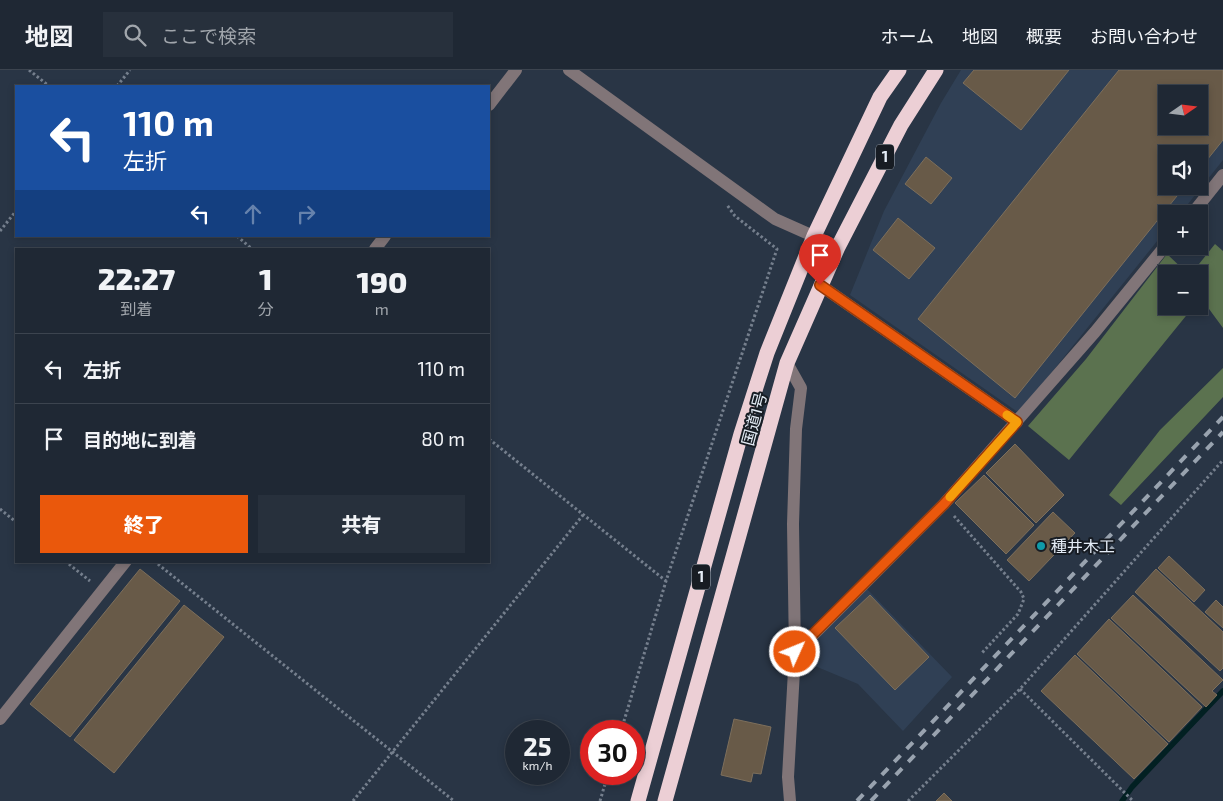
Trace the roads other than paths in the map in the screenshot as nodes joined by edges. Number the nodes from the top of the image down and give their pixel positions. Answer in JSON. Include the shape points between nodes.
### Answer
{"nodes":[{"id":1,"x":516,"y":70,"type":"edge"},
{"id":2,"x":570,"y":70,"type":"edge"},
{"id":3,"x":899,"y":70,"type":"edge"},
{"id":4,"x":936,"y":70,"type":"edge"},
{"id":5,"x":490,"y":103,"type":"edge"},
{"id":6,"x":1223,"y":175,"type":"edge"},
{"id":7,"x":1199,"y":205,"type":"edge"},
{"id":8,"x":814,"y":236,"type":"junction"},
{"id":9,"x":384,"y":237,"type":"edge"},
{"id":10,"x":838,"y":247,"type":"junction"},
{"id":11,"x":376,"y":248,"type":"edge"},
{"id":12,"x":1158,"y":255,"type":"edge"},
{"id":13,"x":820,"y":285,"type":"junction"},
{"id":14,"x":787,"y":363,"type":"junction"},
{"id":15,"x":1017,"y":422,"type":"junction"},
{"id":16,"x":124,"y":563,"type":"edge"},
{"id":17,"x":795,"y":652,"type":"junction"},
{"id":18,"x":0,"y":719,"type":"edge"},
{"id":19,"x":638,"y":801,"type":"edge"},
{"id":20,"x":665,"y":801,"type":"edge"},
{"id":21,"x":790,"y":801,"type":"edge"}],
"edges":[{"from":1,"to":5,"type":"street"},
{"from":2,"to":8,"type":"street","via":[[775,219]]},
{"from":3,"to":8,"type":"highway","name":"国道1号","number":"1","via":[[880,97]]},
{"from":4,"to":10,"type":"highway","name":"国道1号","number":"1","via":[[901,125]]},
{"from":6,"to":7,"type":"street"},
{"from":8,"to":10,"type":"street"},
{"from":8,"to":19,"type":"highway","name":"国道1号","number":"1","via":[[767,353],[741,434]]},
{"from":9,"to":11,"type":"street"},
{"from":10,"to":13,"type":"highway","name":"国道1号","number":"1"},
{"from":12,"to":15,"type":"street"},
{"from":13,"to":14,"type":"highway","name":"国道1号","number":"1"},
{"from":13,"to":15,"type":"street"},
{"from":14,"to":17,"type":"street","via":[[801,388],[796,429],[793,524]]},
{"from":14,"to":20,"type":"highway","name":"国道1号","number":"1"},
{"from":15,"to":17,"type":"street","via":[[944,504]]},
{"from":16,"to":18,"type":"street"},
{"from":17,"to":21,"type":"street","via":[[788,777]]}]}
